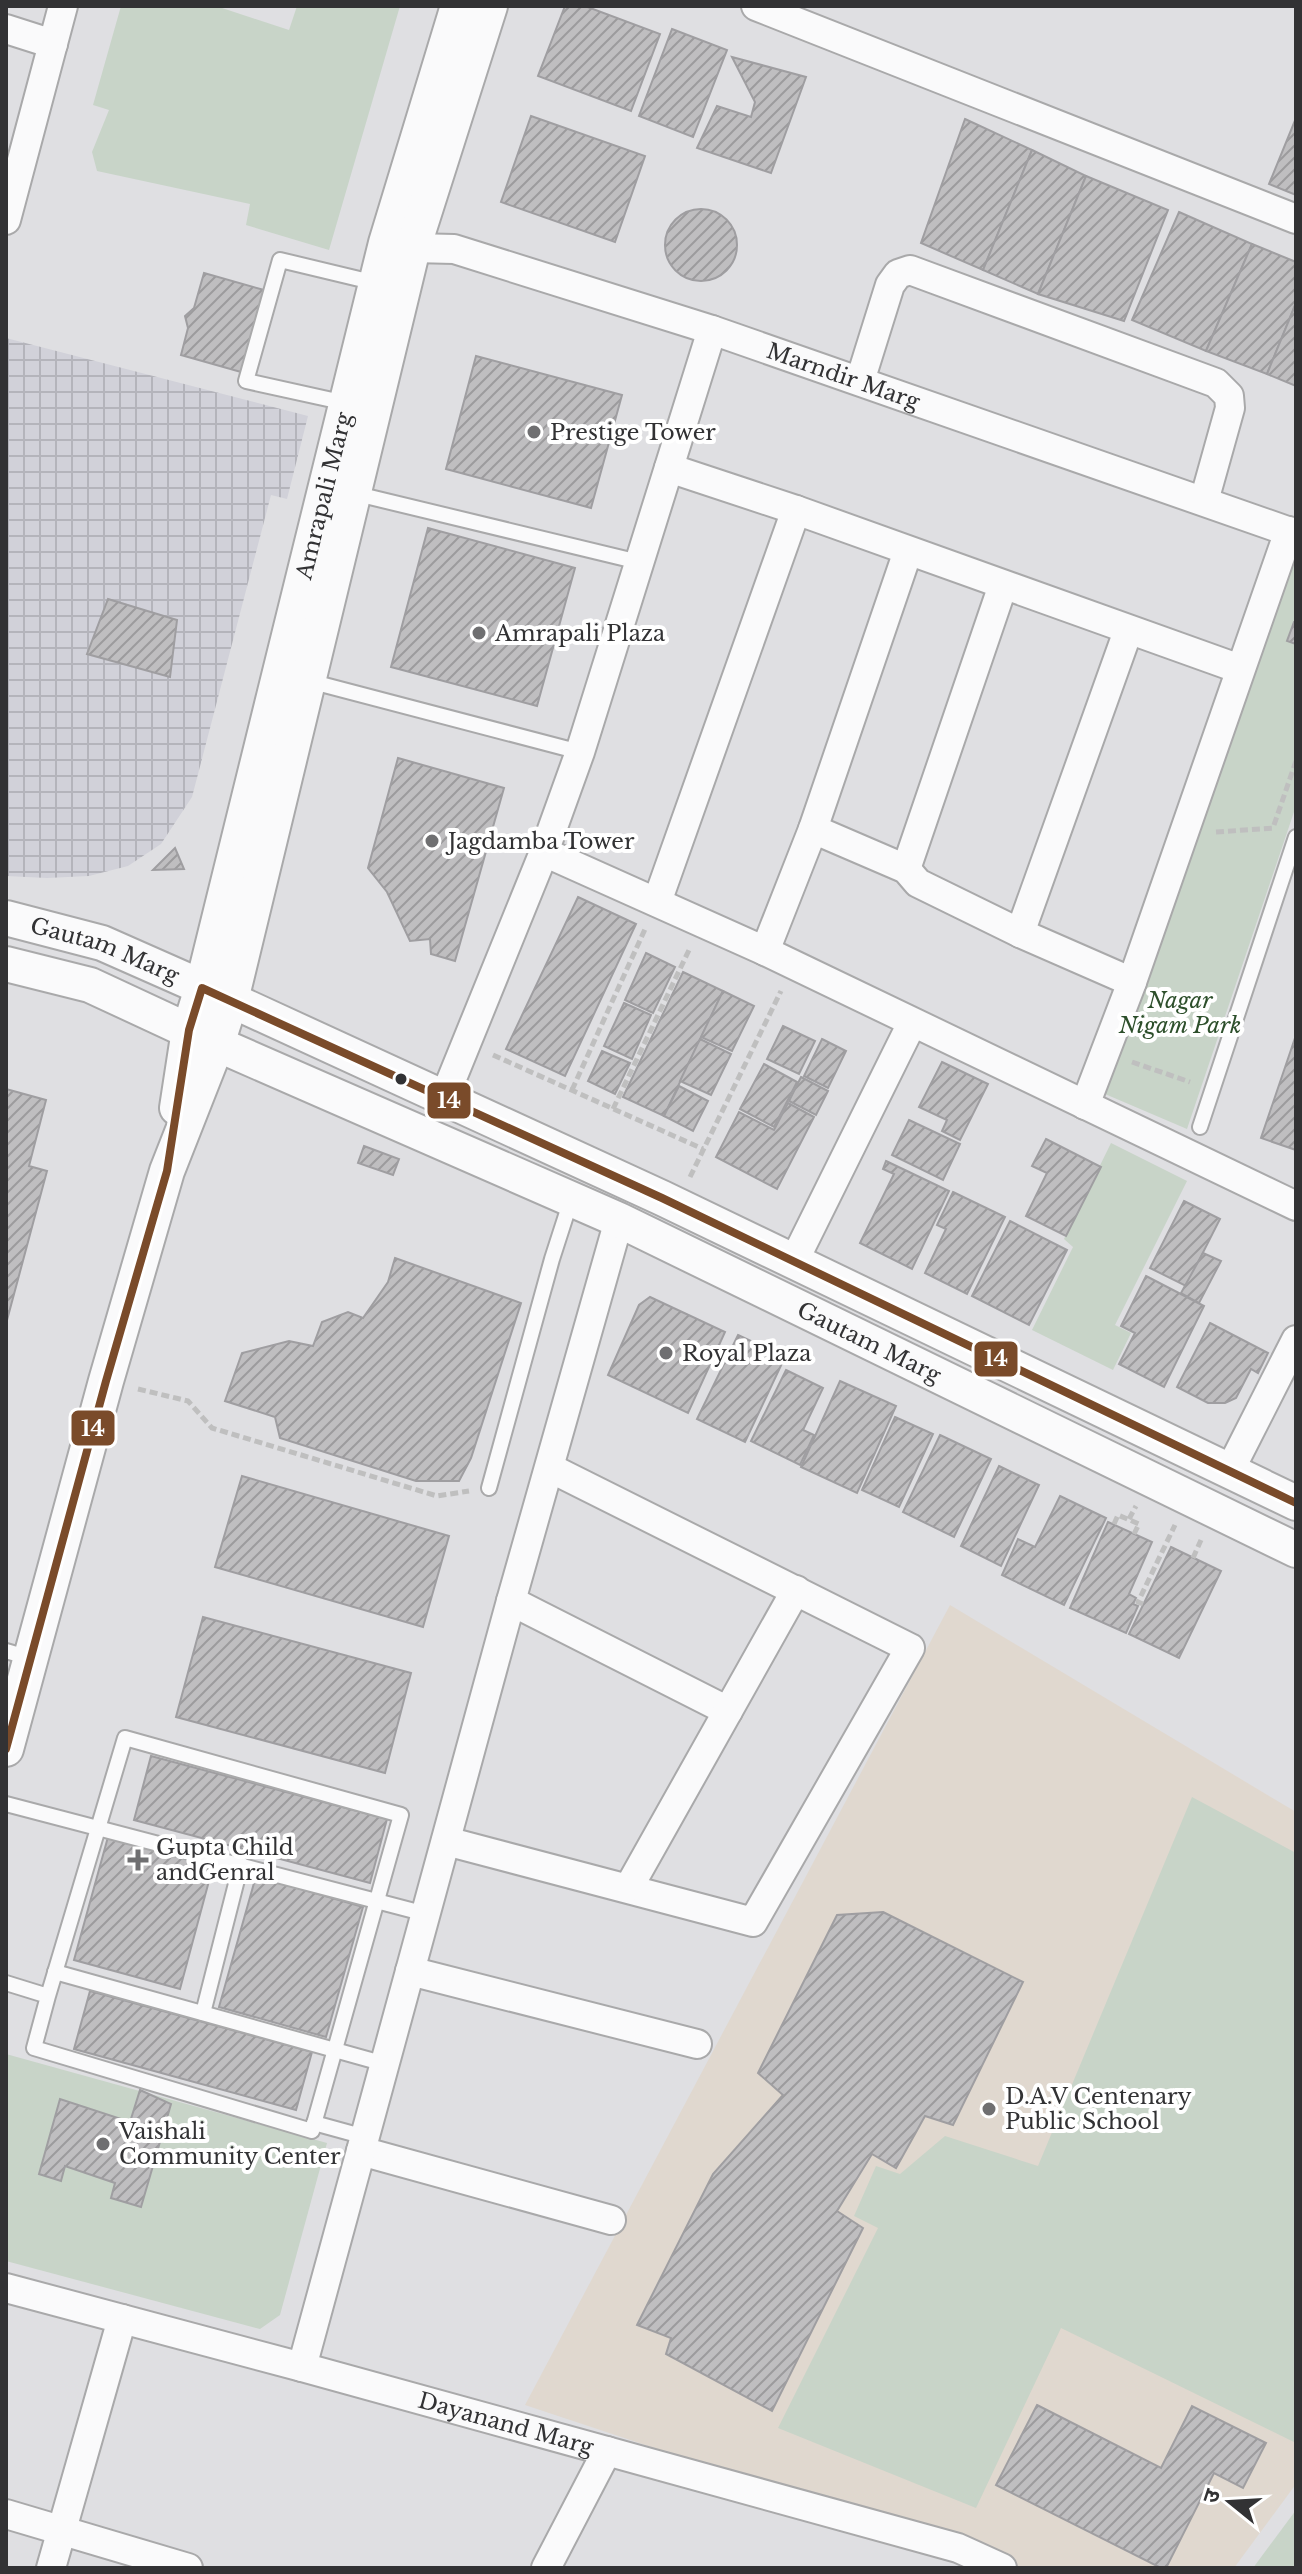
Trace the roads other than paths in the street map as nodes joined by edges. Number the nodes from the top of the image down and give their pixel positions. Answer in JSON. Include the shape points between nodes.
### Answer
{"nodes":[{"id":1,"x":63,"y":6,"type":"edge"},
{"id":2,"x":458,"y":6,"type":"edge"},
{"id":3,"x":490,"y":6,"type":"edge"},
{"id":4,"x":756,"y":6,"type":"edge"},
{"id":5,"x":6,"y":29,"type":"edge"},
{"id":6,"x":53,"y":44,"type":"junction"},
{"id":7,"x":1296,"y":219,"type":"edge"},
{"id":8,"x":6,"y":220,"type":"edge"},
{"id":9,"x":399,"y":246,"type":"junction"},
{"id":10,"x":376,"y":283,"type":"junction"},
{"id":11,"x":712,"y":330,"type":"junction"},
{"id":12,"x":860,"y":381,"type":"junction"},
{"id":13,"x":346,"y":403,"type":"junction"},
{"id":14,"x":669,"y":468,"type":"junction"},
{"id":15,"x":353,"y":493,"type":"junction"},
{"id":16,"x":1204,"y":501,"type":"junction"},
{"id":17,"x":796,"y":510,"type":"junction"},
{"id":18,"x":1292,"y":533,"type":"edge"},
{"id":19,"x":908,"y":551,"type":"junction"},
{"id":20,"x":639,"y":562,"type":"junction"},
{"id":21,"x":1003,"y":585,"type":"junction"},
{"id":22,"x":1128,"y":631,"type":"junction"},
{"id":23,"x":1240,"y":669,"type":"junction"},
{"id":24,"x":309,"y":681,"type":"junction"},
{"id":25,"x":580,"y":752,"type":"junction"},
{"id":26,"x":813,"y":829,"type":"junction"},
{"id":27,"x":1296,"y":837,"type":"edge"},
{"id":28,"x":544,"y":852,"type":"junction"},
{"id":29,"x":906,"y":869,"type":"junction"},
{"id":30,"x":657,"y":902,"type":"junction"},
{"id":31,"x":6,"y":918,"type":"edge"},
{"id":32,"x":1020,"y":933,"type":"junction"},
{"id":33,"x":765,"y":951,"type":"junction"},
{"id":34,"x":6,"y":964,"type":"edge"},
{"id":35,"x":1132,"y":982,"type":"junction"},
{"id":36,"x":216,"y":994,"type":"junction"},
{"id":37,"x":912,"y":1023,"type":"junction"},
{"id":38,"x":203,"y":1037,"type":"junction"},
{"id":39,"x":444,"y":1098,"type":"junction"},
{"id":40,"x":1085,"y":1105,"type":"junction"},
{"id":41,"x":1200,"y":1127,"type":"dead end"},
{"id":42,"x":571,"y":1200,"type":"junction"},
{"id":43,"x":1296,"y":1206,"type":"edge"},
{"id":44,"x":619,"y":1220,"type":"junction"},
{"id":45,"x":794,"y":1261,"type":"junction"},
{"id":46,"x":1296,"y":1340,"type":"edge"},
{"id":47,"x":550,"y":1468,"type":"junction"},
{"id":48,"x":1230,"y":1470,"type":"junction"},
{"id":49,"x":489,"y":1488,"type":"road end"},
{"id":50,"x":1296,"y":1503,"type":"edge"},
{"id":51,"x":1296,"y":1550,"type":"edge"},
{"id":52,"x":796,"y":1590,"type":"junction"},
{"id":53,"x":511,"y":1601,"type":"junction"},
{"id":54,"x":18,"y":1654,"type":"edge"},
{"id":55,"x":728,"y":1711,"type":"junction"},
{"id":56,"x":6,"y":1749,"type":"edge"},
{"id":57,"x":6,"y":1804,"type":"edge"},
{"id":58,"x":98,"y":1828,"type":"junction"},
{"id":59,"x":446,"y":1841,"type":"junction"},
{"id":60,"x":241,"y":1864,"type":"junction"},
{"id":61,"x":629,"y":1887,"type":"junction"},
{"id":62,"x":377,"y":1899,"type":"junction"},
{"id":63,"x":426,"y":1914,"type":"junction"},
{"id":64,"x":410,"y":1971,"type":"junction"},
{"id":65,"x":55,"y":1972,"type":"junction"},
{"id":66,"x":6,"y":1983,"type":"edge"},
{"id":67,"x":48,"y":1996,"type":"junction"},
{"id":68,"x":203,"y":2013,"type":"junction"},
{"id":69,"x":697,"y":2044,"type":"dead end"},
{"id":70,"x":334,"y":2050,"type":"junction"},
{"id":71,"x":385,"y":2064,"type":"junction"},
{"id":72,"x":314,"y":2123,"type":"junction"},
{"id":73,"x":363,"y":2144,"type":"junction"},
{"id":74,"x":611,"y":2220,"type":"dead end"},
{"id":75,"x":6,"y":2288,"type":"edge"},
{"id":76,"x":122,"y":2319,"type":"junction"},
{"id":77,"x":302,"y":2367,"type":"junction"},
{"id":78,"x":607,"y":2451,"type":"junction"},
{"id":79,"x":6,"y":2514,"type":"edge"},
{"id":80,"x":61,"y":2529,"type":"junction"},
{"id":81,"x":952,"y":2558,"type":"edge"},
{"id":82,"x":51,"y":2568,"type":"edge"},
{"id":83,"x":187,"y":2568,"type":"edge"},
{"id":84,"x":546,"y":2568,"type":"edge"},
{"id":85,"x":1002,"y":2568,"type":"edge"}],
"edges":[{"from":1,"to":6,"type":"street"},
{"from":2,"to":9,"type":"street","name":"Amrapali Marg"},
{"from":3,"to":9,"type":"street","name":"Amrapali Marg"},
{"from":4,"to":7,"type":"street"},
{"from":5,"to":6,"type":"street"},
{"from":6,"to":8,"type":"street"},
{"from":9,"to":10,"type":"street","name":"Amrapali Marg"},
{"from":9,"to":11,"type":"street","name":"Marndir Marg","via":[[454,249]]},
{"from":9,"to":15,"type":"street","name":"Amrapali Marg"},
{"from":10,"to":13,"type":"street","name":"Amrapali Marg"},
{"from":10,"to":13,"type":"lane","via":[[280,260],[246,381]]},
{"from":11,"to":12,"type":"street","name":"Marndir Marg"},
{"from":11,"to":14,"type":"street"},
{"from":12,"to":16,"type":"street","name":"Marndir Marg"},
{"from":12,"to":16,"type":"street","via":[[890,285],[910,270],[1216,383],[1229,396],[1230,408]]},
{"from":13,"to":36,"type":"street","name":"Amrapali Marg"},
{"from":14,"to":17,"type":"street"},
{"from":14,"to":20,"type":"street"},
{"from":15,"to":20,"type":"lane"},
{"from":15,"to":24,"type":"street","name":"Amrapali Marg"},
{"from":16,"to":18,"type":"street","name":"Marndir Marg"},
{"from":17,"to":19,"type":"street"},
{"from":17,"to":30,"type":"street"},
{"from":18,"to":23,"type":"street"},
{"from":19,"to":21,"type":"street"},
{"from":19,"to":26,"type":"street"},
{"from":20,"to":25,"type":"street"},
{"from":21,"to":22,"type":"street"},
{"from":21,"to":29,"type":"street"},
{"from":22,"to":23,"type":"street"},
{"from":22,"to":32,"type":"street"},
{"from":23,"to":35,"type":"street"},
{"from":24,"to":25,"type":"lane"},
{"from":24,"to":36,"type":"street","name":"Amrapali Marg","via":[[277,805]]},
{"from":25,"to":28,"type":"street"},
{"from":26,"to":29,"type":"street"},
{"from":26,"to":33,"type":"street"},
{"from":27,"to":41,"type":"lane"},
{"from":28,"to":30,"type":"street"},
{"from":28,"to":39,"type":"street"},
{"from":29,"to":32,"type":"street","via":[[918,883]]},
{"from":30,"to":33,"type":"street"},
{"from":31,"to":36,"type":"street","name":"Gautam Marg","via":[[102,943]]},
{"from":32,"to":35,"type":"street"},
{"from":33,"to":37,"type":"street"},
{"from":34,"to":38,"type":"street","name":"Gautam Marg","via":[[90,985]]},
{"from":35,"to":40,"type":"street"},
{"from":36,"to":38,"type":"street"},
{"from":36,"to":39,"type":"street","name":"Gautam Marg"},
{"from":37,"to":40,"type":"street"},
{"from":37,"to":45,"type":"street"},
{"from":38,"to":42,"type":"street","name":"Gautam Marg"},
{"from":38,"to":54,"type":"street","via":[[106,1381]]},
{"from":39,"to":45,"type":"street","name":"Gautam Marg"},
{"from":40,"to":43,"type":"street"},
{"from":42,"to":44,"type":"street","name":"Gautam Marg"},
{"from":42,"to":49,"type":"lane"},
{"from":44,"to":47,"type":"street"},
{"from":44,"to":51,"type":"street","name":"Gautam Marg"},
{"from":45,"to":48,"type":"street","name":"Gautam Marg"},
{"from":46,"to":48,"type":"street"},
{"from":47,"to":52,"type":"street"},
{"from":47,"to":53,"type":"street"},
{"from":48,"to":50,"type":"street","name":"Gautam Marg"},
{"from":52,"to":55,"type":"street"},
{"from":52,"to":61,"type":"street","via":[[910,1648],[753,1922]]},
{"from":53,"to":55,"type":"street"},
{"from":53,"to":59,"type":"street"},
{"from":54,"to":56,"type":"street"},
{"from":55,"to":61,"type":"street"},
{"from":57,"to":58,"type":"lane"},
{"from":58,"to":60,"type":"lane"},
{"from":58,"to":62,"type":"lane","via":[[125,1738],[401,1815]]},
{"from":58,"to":65,"type":"lane"},
{"from":59,"to":61,"type":"street"},
{"from":59,"to":63,"type":"street"},
{"from":60,"to":62,"type":"lane"},
{"from":60,"to":68,"type":"lane"},
{"from":62,"to":63,"type":"lane"},
{"from":62,"to":70,"type":"lane"},
{"from":63,"to":64,"type":"street"},
{"from":64,"to":69,"type":"street"},
{"from":64,"to":71,"type":"street"},
{"from":65,"to":67,"type":"lane"},
{"from":65,"to":68,"type":"lane"},
{"from":66,"to":67,"type":"lane"},
{"from":67,"to":72,"type":"lane","via":[[34,2048],[312,2131]]},
{"from":68,"to":70,"type":"lane"},
{"from":70,"to":71,"type":"lane"},
{"from":70,"to":72,"type":"lane"},
{"from":71,"to":73,"type":"street"},
{"from":72,"to":73,"type":"lane"},
{"from":73,"to":74,"type":"street"},
{"from":73,"to":77,"type":"street"},
{"from":75,"to":76,"type":"street","name":"Dayanand Marg"},
{"from":76,"to":77,"type":"street","name":"Dayanand Marg"},
{"from":76,"to":80,"type":"street"},
{"from":77,"to":78,"type":"street","name":"Dayanand Marg"},
{"from":78,"to":81,"type":"street","name":"Dayanand Marg"},
{"from":78,"to":84,"type":"street"},
{"from":79,"to":80,"type":"street"},
{"from":80,"to":82,"type":"street"},
{"from":80,"to":83,"type":"street"},
{"from":81,"to":85,"type":"street","name":"Dayanand Marg"}]}
